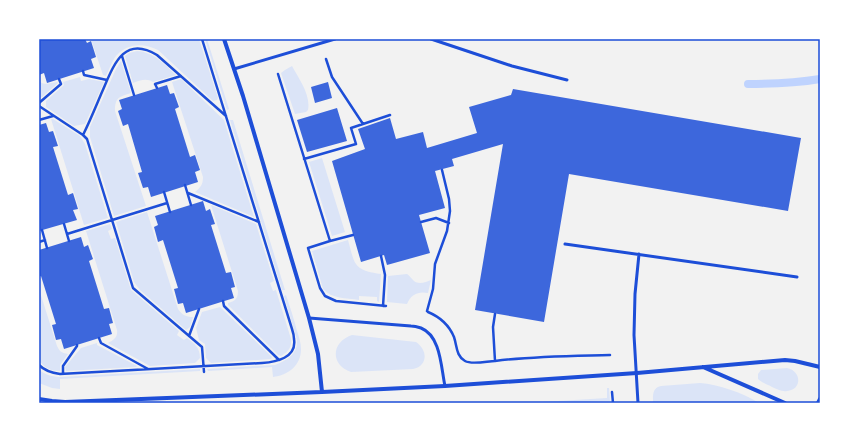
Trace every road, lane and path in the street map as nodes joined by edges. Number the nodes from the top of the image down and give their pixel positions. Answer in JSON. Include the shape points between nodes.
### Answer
{"nodes":[{"id":1,"x":202,"y":39,"type":"edge"},
{"id":2,"x":224,"y":39,"type":"edge"},
{"id":3,"x":335,"y":39,"type":"edge"},
{"id":4,"x":430,"y":39,"type":"edge"},
{"id":5,"x":121,"y":55,"type":"junction"},
{"id":6,"x":234,"y":69,"type":"junction"},
{"id":7,"x":83,"y":71,"type":"dead end"},
{"id":8,"x":278,"y":74,"type":"dead end"},
{"id":9,"x":182,"y":76,"type":"junction"},
{"id":10,"x":332,"y":77,"type":"dead end"},
{"id":11,"x":60,"y":79,"type":"dead end"},
{"id":12,"x":107,"y":80,"type":"junction"},
{"id":13,"x":567,"y":80,"type":"dead end"},
{"id":14,"x":157,"y":88,"type":"dead end"},
{"id":15,"x":134,"y":96,"type":"dead end"},
{"id":16,"x":285,"y":99,"type":"junction"},
{"id":17,"x":281,"y":100,"type":"dead end"},
{"id":18,"x":39,"y":103,"type":"edge"},
{"id":19,"x":39,"y":106,"type":"edge"},
{"id":20,"x":54,"y":115,"type":"junction"},
{"id":21,"x":232,"y":115,"type":"dead end"},
{"id":22,"x":390,"y":115,"type":"dead end"},
{"id":23,"x":226,"y":116,"type":"junction"},
{"id":24,"x":39,"y":120,"type":"edge"},
{"id":25,"x":363,"y":124,"type":"junction"},
{"id":26,"x":84,"y":135,"type":"junction"},
{"id":27,"x":304,"y":159,"type":"junction"},
{"id":28,"x":442,"y":170,"type":"dead end"},
{"id":29,"x":185,"y":186,"type":"dead end"},
{"id":30,"x":164,"y":192,"type":"dead end"},
{"id":31,"x":188,"y":193,"type":"junction"},
{"id":32,"x":167,"y":203,"type":"junction"},
{"id":33,"x":191,"y":205,"type":"dead end"},
{"id":34,"x":170,"y":212,"type":"dead end"},
{"id":35,"x":112,"y":220,"type":"junction"},
{"id":36,"x":259,"y":222,"type":"junction"},
{"id":37,"x":421,"y":222,"type":"dead end"},
{"id":38,"x":449,"y":223,"type":"junction"},
{"id":39,"x":64,"y":224,"type":"dead end"},
{"id":40,"x":42,"y":230,"type":"dead end"},
{"id":41,"x":67,"y":234,"type":"junction"},
{"id":42,"x":353,"y":235,"type":"dead end"},
{"id":43,"x":45,"y":240,"type":"junction"},
{"id":44,"x":69,"y":241,"type":"dead end"},
{"id":45,"x":330,"y":241,"type":"junction"},
{"id":46,"x":39,"y":242,"type":"edge"},
{"id":47,"x":565,"y":244,"type":"dead end"},
{"id":48,"x":47,"y":248,"type":"dead end"},
{"id":49,"x":639,"y":254,"type":"junction"},
{"id":50,"x":381,"y":256,"type":"dead end"},
{"id":51,"x":798,"y":277,"type":"dead end"},
{"id":52,"x":223,"y":301,"type":"dead end"},
{"id":53,"x":382,"y":306,"type":"junction"},
{"id":54,"x":390,"y":306,"type":"dead end"},
{"id":55,"x":199,"y":309,"type":"dead end"},
{"id":56,"x":423,"y":310,"type":"dead end"},
{"id":57,"x":427,"y":311,"type":"junction"},
{"id":58,"x":495,"y":314,"type":"dead end"},
{"id":59,"x":309,"y":318,"type":"junction"},
{"id":60,"x":189,"y":336,"type":"junction"},
{"id":61,"x":99,"y":338,"type":"dead end"},
{"id":62,"x":77,"y":345,"type":"dead end"},
{"id":63,"x":610,"y":355,"type":"dead end"},
{"id":64,"x":279,"y":360,"type":"junction"},
{"id":65,"x":462,"y":360,"type":"junction"},
{"id":66,"x":495,"y":361,"type":"junction"},
{"id":67,"x":459,"y":363,"type":"dead end"},
{"id":68,"x":39,"y":365,"type":"edge"},
{"id":69,"x":203,"y":366,"type":"junction"},
{"id":70,"x":703,"y":367,"type":"junction"},
{"id":71,"x":820,"y":367,"type":"edge"},
{"id":72,"x":149,"y":369,"type":"junction"},
{"id":73,"x":204,"y":372,"type":"dead end"},
{"id":74,"x":637,"y":373,"type":"junction"},
{"id":75,"x":63,"y":374,"type":"junction"},
{"id":76,"x":445,"y":386,"type":"junction"},
{"id":77,"x":612,"y":387,"type":"dead end"},
{"id":78,"x":322,"y":392,"type":"junction"},
{"id":79,"x":820,"y":398,"type":"edge"},
{"id":80,"x":39,"y":399,"type":"edge"},
{"id":81,"x":613,"y":403,"type":"edge"},
{"id":82,"x":638,"y":403,"type":"edge"},
{"id":83,"x":785,"y":403,"type":"edge"},
{"id":84,"x":818,"y":403,"type":"edge"}],
"edges":[{"from":1,"to":23,"type":"path"},
{"from":2,"to":6,"type":"street"},
{"from":3,"to":6,"type":"lane"},
{"from":4,"to":13,"type":"lane","via":[[512,66]]},
{"from":5,"to":9,"type":"path","via":[[137,48],[150,50]]},
{"from":5,"to":12,"type":"path"},
{"from":5,"to":15,"type":"path"},
{"from":6,"to":59,"type":"street"},
{"from":7,"to":12,"type":"path","via":[[84,75]]},
{"from":8,"to":16,"type":"path"},
{"from":9,"to":14,"type":"path","via":[[155,84]]},
{"from":9,"to":23,"type":"path"},
{"from":10,"to":25,"type":"path"},
{"from":11,"to":18,"type":"path","via":[[61,84]]},
{"from":12,"to":26,"type":"path"},
{"from":16,"to":17,"type":"path"},
{"from":16,"to":27,"type":"path"},
{"from":19,"to":20,"type":"path"},
{"from":20,"to":24,"type":"path"},
{"from":20,"to":26,"type":"path"},
{"from":21,"to":23,"type":"path"},
{"from":22,"to":25,"type":"path"},
{"from":23,"to":36,"type":"path"},
{"from":25,"to":27,"type":"path","via":[[351,128],[356,144]]},
{"from":26,"to":35,"type":"path"},
{"from":27,"to":45,"type":"path"},
{"from":28,"to":38,"type":"path","via":[[449,199]]},
{"from":29,"to":31,"type":"path"},
{"from":30,"to":32,"type":"path"},
{"from":31,"to":33,"type":"path"},
{"from":31,"to":36,"type":"path"},
{"from":32,"to":34,"type":"path"},
{"from":32,"to":35,"type":"path"},
{"from":35,"to":41,"type":"path"},
{"from":35,"to":60,"type":"path","via":[[133,288]]},
{"from":36,"to":64,"type":"path","via":[[294,339],[293,350]]},
{"from":37,"to":38,"type":"path","via":[[436,218]]},
{"from":38,"to":57,"type":"path","via":[[437,255],[433,289]]},
{"from":39,"to":41,"type":"path"},
{"from":40,"to":43,"type":"path"},
{"from":41,"to":44,"type":"path"},
{"from":42,"to":45,"type":"path"},
{"from":43,"to":46,"type":"path"},
{"from":43,"to":48,"type":"path"},
{"from":45,"to":53,"type":"path","via":[[308,248],[322,293],[336,301]]},
{"from":47,"to":49,"type":"lane"},
{"from":49,"to":51,"type":"lane"},
{"from":49,"to":74,"type":"lane","via":[[634,335]]},
{"from":50,"to":53,"type":"path","via":[[384,275]]},
{"from":52,"to":64,"type":"path","via":[[224,306]]},
{"from":53,"to":54,"type":"path"},
{"from":55,"to":60,"type":"path"},
{"from":56,"to":57,"type":"path"},
{"from":57,"to":65,"type":"path","via":[[443,320],[454,337],[458,355]]},
{"from":58,"to":66,"type":"path","via":[[492,328]]},
{"from":59,"to":76,"type":"lane","via":[[421,328],[438,347]]},
{"from":59,"to":78,"type":"street","via":[[318,354]]},
{"from":60,"to":69,"type":"path","via":[[202,347]]},
{"from":61,"to":72,"type":"path","via":[[101,343]]},
{"from":62,"to":75,"type":"path","via":[[63,366]]},
{"from":63,"to":66,"type":"path"},
{"from":64,"to":69,"type":"path"},
{"from":65,"to":66,"type":"path","via":[[470,363]]},
{"from":65,"to":67,"type":"path"},
{"from":68,"to":75,"type":"path","via":[[46,371]]},
{"from":69,"to":72,"type":"path"},
{"from":69,"to":73,"type":"path"},
{"from":70,"to":71,"type":"street","via":[[795,360]]},
{"from":70,"to":74,"type":"street"},
{"from":70,"to":83,"type":"street"},
{"from":72,"to":75,"type":"path"},
{"from":74,"to":76,"type":"street"},
{"from":74,"to":82,"type":"lane"},
{"from":76,"to":78,"type":"street"},
{"from":77,"to":81,"type":"path"},
{"from":78,"to":80,"type":"street","via":[[65,402]]},
{"from":79,"to":84,"type":"street"}]}
